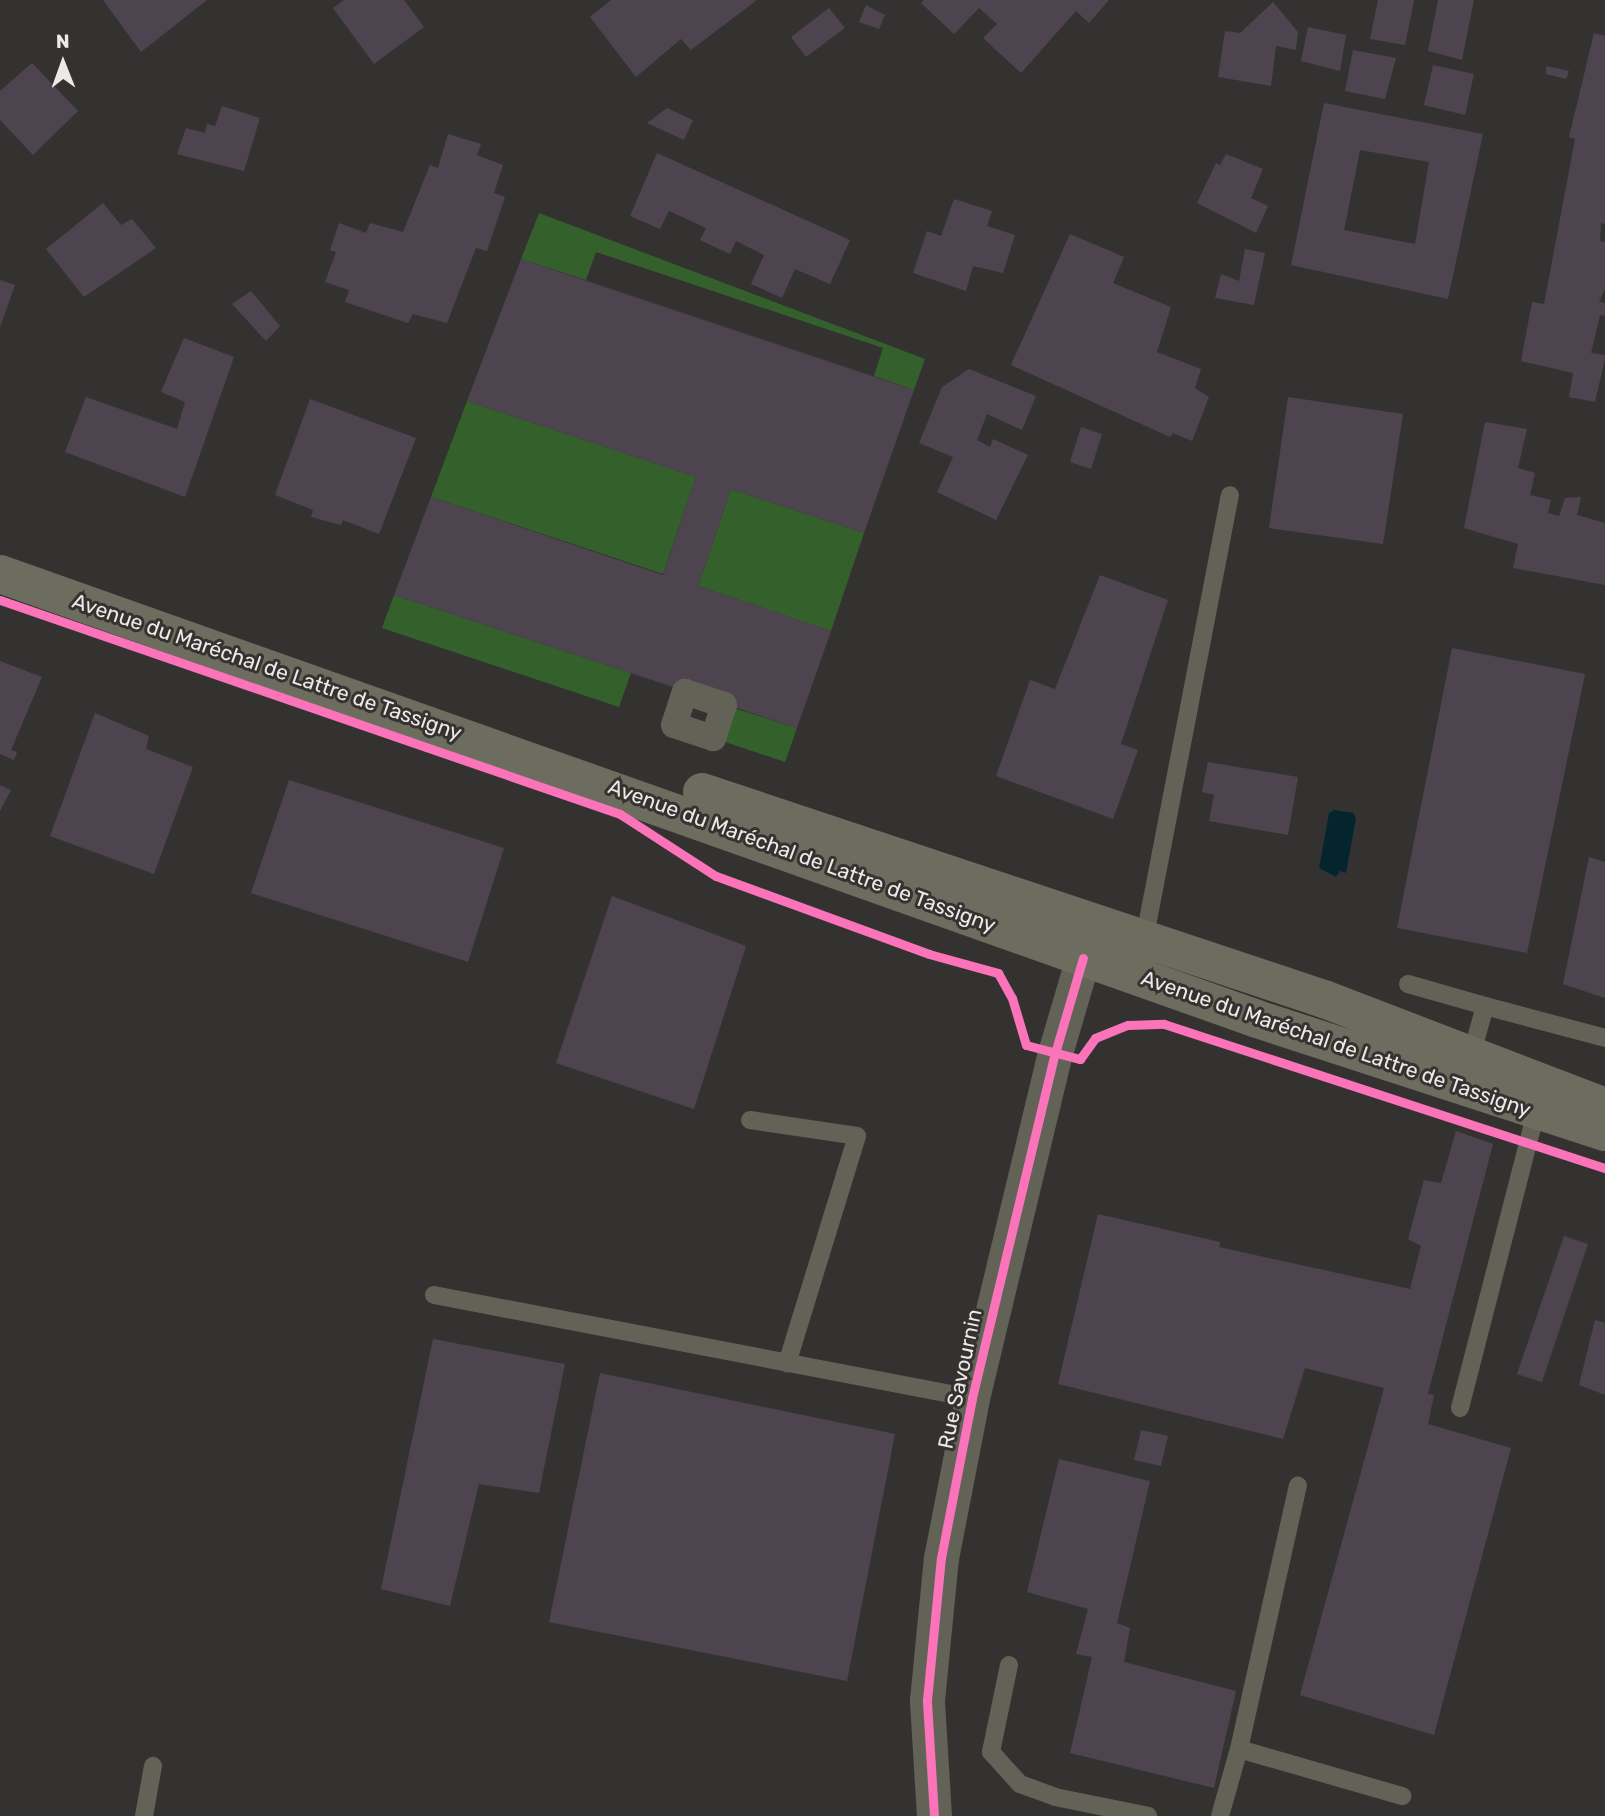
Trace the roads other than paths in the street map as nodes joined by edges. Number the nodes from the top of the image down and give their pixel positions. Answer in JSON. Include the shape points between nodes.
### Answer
{"nodes":[{"id":1,"x":1230,"y":495,"type":"dead end"},
{"id":2,"x":0,"y":550,"type":"edge"},
{"id":3,"x":0,"y":574,"type":"edge"},
{"id":4,"x":1146,"y":941,"type":"junction"},
{"id":5,"x":1083,"y":958,"type":"junction"},
{"id":6,"x":1408,"y":984,"type":"dead end"},
{"id":7,"x":1485,"y":1006,"type":"junction"},
{"id":8,"x":1605,"y":1038,"type":"edge"},
{"id":9,"x":1472,"y":1053,"type":"junction"},
{"id":10,"x":1605,"y":1107,"type":"edge"},
{"id":11,"x":1536,"y":1112,"type":"junction"},
{"id":12,"x":750,"y":1119,"type":"dead end"},
{"id":13,"x":1605,"y":1132,"type":"edge"},
{"id":14,"x":434,"y":1295,"type":"dead end"},
{"id":15,"x":787,"y":1363,"type":"junction"},
{"id":16,"x":972,"y":1398,"type":"junction"},
{"id":17,"x":1460,"y":1408,"type":"dead end"},
{"id":18,"x":1298,"y":1486,"type":"dead end"},
{"id":19,"x":1009,"y":1665,"type":"dead end"},
{"id":20,"x":1239,"y":1749,"type":"junction"},
{"id":21,"x":153,"y":1766,"type":"dead end"},
{"id":22,"x":1402,"y":1796,"type":"dead end"},
{"id":23,"x":144,"y":1816,"type":"edge"},
{"id":24,"x":934,"y":1816,"type":"edge"},
{"id":25,"x":1148,"y":1816,"type":"edge"},
{"id":26,"x":1220,"y":1816,"type":"edge"}],
"edges":[{"from":1,"to":4,"type":"lane"},
{"from":2,"to":4,"type":"main road","name":"Avenue du Maréchal de Lattre de Tassigny"},
{"from":3,"to":5,"type":"main road","name":"Avenue du Maréchal de Lattre de Tassigny"},
{"from":4,"to":5,"type":"lane"},
{"from":4,"to":9,"type":"main road","name":"Avenue du Maréchal de Lattre de Tassigny"},
{"from":5,"to":11,"type":"main road","name":"Avenue du Maréchal de Lattre de Tassigny"},
{"from":5,"to":16,"type":"street","name":"Rue Savournin","via":[[1055,1053]]},
{"from":6,"to":7,"type":"lane"},
{"from":7,"to":8,"type":"lane"},
{"from":7,"to":9,"type":"lane"},
{"from":9,"to":10,"type":"main road","name":"Avenue du Maréchal de Lattre de Tassigny"},
{"from":11,"to":13,"type":"main road","name":"Avenue du Maréchal de Lattre de Tassigny"},
{"from":11,"to":17,"type":"lane"},
{"from":12,"to":15,"type":"lane","via":[[857,1136]]},
{"from":14,"to":15,"type":"lane"},
{"from":15,"to":16,"type":"lane"},
{"from":16,"to":24,"type":"street","name":"Rue Savournin","via":[[933,1628],[927,1700]]},
{"from":18,"to":20,"type":"lane"},
{"from":19,"to":25,"type":"lane","via":[[991,1752],[1020,1784],[1055,1797]]},
{"from":20,"to":22,"type":"lane"},
{"from":20,"to":26,"type":"lane"},
{"from":21,"to":23,"type":"lane"}]}
